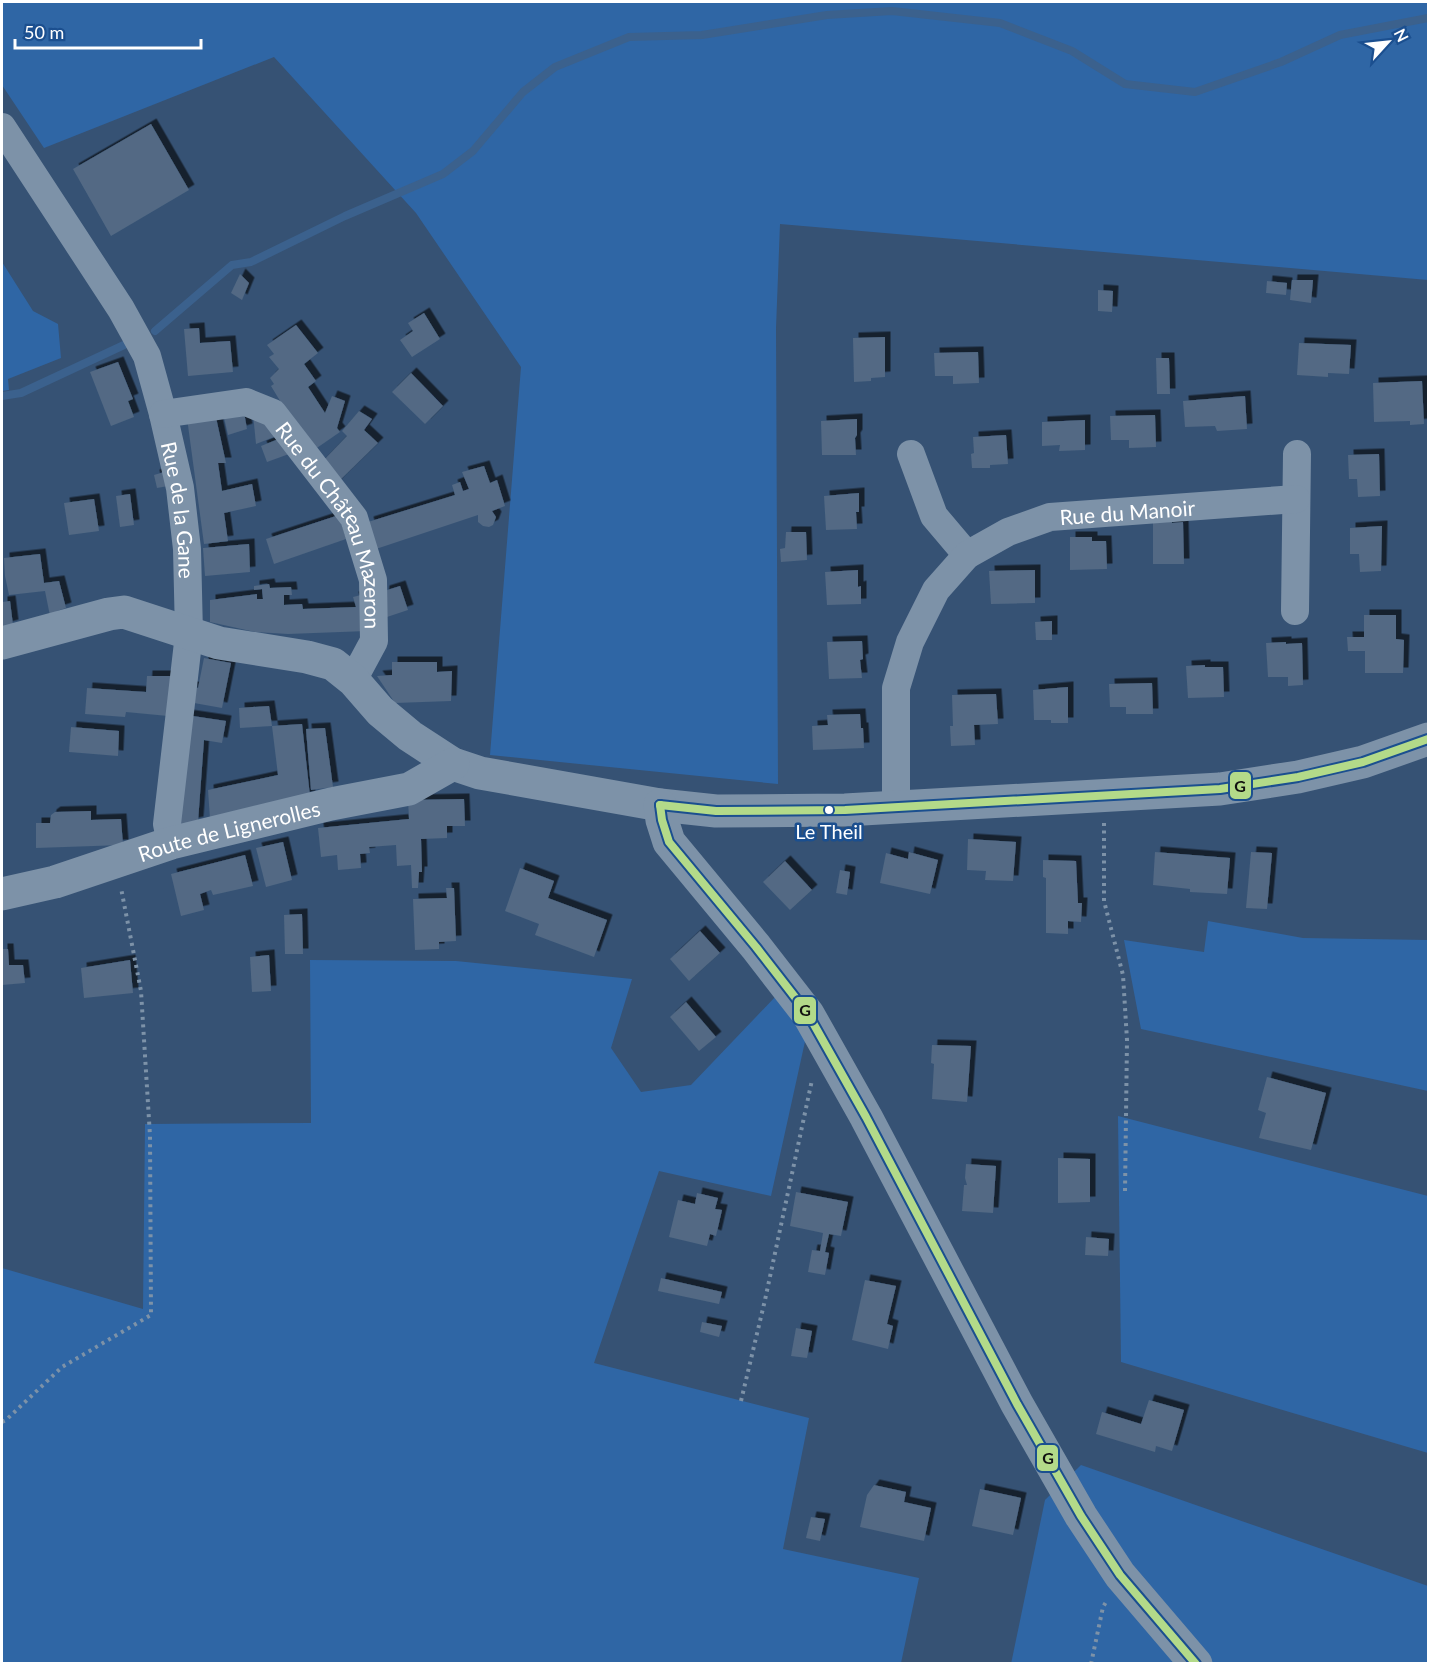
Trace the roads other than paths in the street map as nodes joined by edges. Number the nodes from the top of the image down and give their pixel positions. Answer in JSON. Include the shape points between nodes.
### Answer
{"nodes":[{"id":1,"x":2,"y":127,"type":"edge"},
{"id":2,"x":163,"y":414,"type":"junction"},
{"id":3,"x":911,"y":454,"type":"dead end"},
{"id":4,"x":1298,"y":454,"type":"dead end"},
{"id":5,"x":1296,"y":499,"type":"junction"},
{"id":6,"x":966,"y":555,"type":"junction"},
{"id":7,"x":1295,"y":611,"type":"dead end"},
{"id":8,"x":189,"y":634,"type":"junction"},
{"id":9,"x":2,"y":643,"type":"edge"},
{"id":10,"x":352,"y":680,"type":"junction"},
{"id":11,"x":1428,"y":739,"type":"edge"},
{"id":12,"x":453,"y":764,"type":"junction"},
{"id":13,"x":660,"y":805,"type":"junction"},
{"id":14,"x":896,"y":807,"type":"junction"},
{"id":15,"x":171,"y":843,"type":"junction"},
{"id":16,"x":2,"y":894,"type":"edge"},
{"id":17,"x":1197,"y":1664,"type":"edge"}],
"edges":[{"from":1,"to":2,"type":"street","name":"Rue de la Gane","via":[[121,309],[147,356]]},
{"from":2,"to":8,"type":"street","name":"Rue de la Gane","via":[[180,488],[187,549]]},
{"from":2,"to":10,"type":"street","name":"Rue du Château Mazeron","via":[[246,402],[273,413],[354,518],[374,580],[374,641]]},
{"from":3,"to":6,"type":"street","via":[[934,516]]},
{"from":4,"to":5,"type":"street"},
{"from":5,"to":6,"type":"street","name":"Rue du Manoir","via":[[1050,518],[1008,531]]},
{"from":5,"to":7,"type":"street"},
{"from":6,"to":14,"type":"street","name":"Rue du Manoir","via":[[936,590],[910,642],[896,688]]},
{"from":8,"to":9,"type":"street","via":[[124,612]]},
{"from":8,"to":10,"type":"street","via":[[333,664]]},
{"from":8,"to":15,"type":"street","name":"Rue de la Gane","via":[[167,824]]},
{"from":10,"to":12,"type":"street","via":[[410,736]]},
{"from":11,"to":14,"type":"street","via":[[1363,762],[1220,789]]},
{"from":12,"to":13,"type":"street","via":[[480,773]]},
{"from":12,"to":15,"type":"street","name":"Route de Lignerolles","via":[[409,789]]},
{"from":13,"to":14,"type":"street","via":[[716,811]]},
{"from":13,"to":17,"type":"street","via":[[669,842],[808,1014],[1081,1516],[1120,1575]]},
{"from":15,"to":16,"type":"street","name":"Route de Lignerolles","via":[[55,882]]}]}
